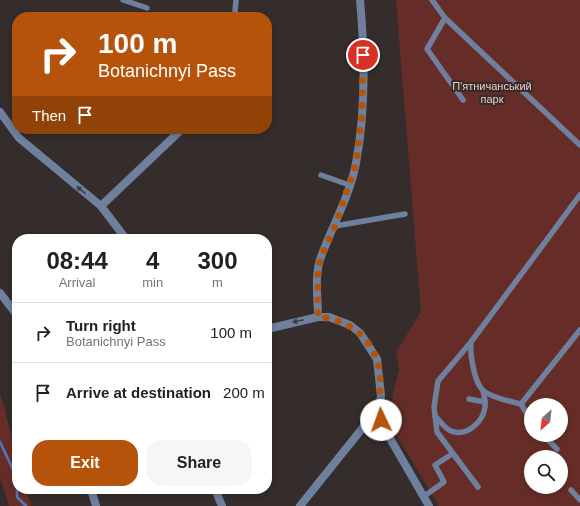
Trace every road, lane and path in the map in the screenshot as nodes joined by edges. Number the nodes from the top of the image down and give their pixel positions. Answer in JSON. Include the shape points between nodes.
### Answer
{"nodes":[{"id":1,"x":123,"y":0,"type":"edge"},
{"id":2,"x":236,"y":0,"type":"edge"},
{"id":3,"x":360,"y":0,"type":"edge"},
{"id":4,"x":432,"y":0,"type":"edge"},
{"id":5,"x":147,"y":8,"type":"dead end"},
{"id":6,"x":235,"y":12,"type":"dead end"},
{"id":7,"x":445,"y":18,"type":"junction"},
{"id":8,"x":463,"y":100,"type":"dead end"},
{"id":9,"x":0,"y":112,"type":"edge"},
{"id":10,"x":12,"y":128,"type":"edge"},
{"id":11,"x":16,"y":134,"type":"edge"},
{"id":12,"x":177,"y":134,"type":"edge"},
{"id":13,"x":580,"y":145,"type":"edge"},
{"id":14,"x":321,"y":175,"type":"dead end"},
{"id":15,"x":349,"y":185,"type":"junction"},
{"id":16,"x":580,"y":195,"type":"edge"},
{"id":17,"x":101,"y":206,"type":"junction"},
{"id":18,"x":405,"y":214,"type":"dead end"},
{"id":19,"x":335,"y":226,"type":"junction"},
{"id":20,"x":122,"y":234,"type":"edge"},
{"id":21,"x":0,"y":294,"type":"edge"},
{"id":22,"x":12,"y":309,"type":"edge"},
{"id":23,"x":318,"y":317,"type":"junction"},
{"id":24,"x":272,"y":328,"type":"edge"},
{"id":25,"x":580,"y":330,"type":"edge"},
{"id":26,"x":471,"y":342,"type":"junction"},
{"id":27,"x":483,"y":391,"type":"junction"},
{"id":28,"x":469,"y":399,"type":"dead end"},
{"id":29,"x":485,"y":402,"type":"junction"},
{"id":30,"x":521,"y":404,"type":"junction"},
{"id":31,"x":524,"y":409,"type":"edge"},
{"id":32,"x":378,"y":412,"type":"junction"},
{"id":33,"x":435,"y":416,"type":"junction"},
{"id":34,"x":550,"y":442,"type":"edge"},
{"id":35,"x":557,"y":450,"type":"dead end"},
{"id":36,"x":452,"y":454,"type":"junction"},
{"id":37,"x":478,"y":487,"type":"dead end"},
{"id":38,"x":571,"y":490,"type":"dead end"},
{"id":39,"x":92,"y":494,"type":"edge"},
{"id":40,"x":217,"y":494,"type":"edge"},
{"id":41,"x":423,"y":497,"type":"junction"},
{"id":42,"x":580,"y":500,"type":"edge"},
{"id":43,"x":96,"y":506,"type":"edge"},
{"id":44,"x":222,"y":506,"type":"edge"},
{"id":45,"x":300,"y":506,"type":"edge"},
{"id":46,"x":429,"y":506,"type":"edge"}],
"edges":[{"from":1,"to":5,"type":"lane"},
{"from":2,"to":6,"type":"lane"},
{"from":3,"to":15,"type":"street","via":[[364,40],[362,114],[356,164]]},
{"from":4,"to":7,"type":"lane"},
{"from":7,"to":8,"type":"lane","via":[[427,49]]},
{"from":7,"to":13,"type":"lane"},
{"from":10,"to":9,"type":"street","one_way":true},
{"from":17,"to":11,"type":"street","one_way":true},
{"from":12,"to":17,"type":"street"},
{"from":14,"to":15,"type":"lane"},
{"from":15,"to":19,"type":"street"},
{"from":16,"to":26,"type":"lane"},
{"from":17,"to":20,"type":"street"},
{"from":18,"to":19,"type":"lane"},
{"from":19,"to":23,"type":"street","via":[[318,270]]},
{"from":21,"to":22,"type":"street"},
{"from":23,"to":24,"type":"street","one_way":true},
{"from":23,"to":32,"type":"street","via":[[340,320],[350,325],[360,333],[370,347],[377,359],[380,376],[381,396]]},
{"from":25,"to":30,"type":"lane"},
{"from":26,"to":27,"type":"lane","via":[[470,356]]},
{"from":26,"to":33,"type":"lane","via":[[438,382]]},
{"from":27,"to":29,"type":"lane"},
{"from":27,"to":30,"type":"lane"},
{"from":28,"to":29,"type":"lane"},
{"from":29,"to":33,"type":"lane","via":[[479,420],[467,431],[452,431],[443,426]]},
{"from":30,"to":31,"type":"lane"},
{"from":32,"to":41,"type":"street","via":[[384,428]]},
{"from":32,"to":45,"type":"street"},
{"from":33,"to":36,"type":"lane","via":[[437,432]]},
{"from":34,"to":35,"type":"lane"},
{"from":36,"to":37,"type":"lane"},
{"from":36,"to":41,"type":"lane","via":[[435,465],[444,482]]},
{"from":38,"to":42,"type":"lane"},
{"from":39,"to":43,"type":"street"},
{"from":40,"to":44,"type":"street"},
{"from":41,"to":46,"type":"street"}]}
